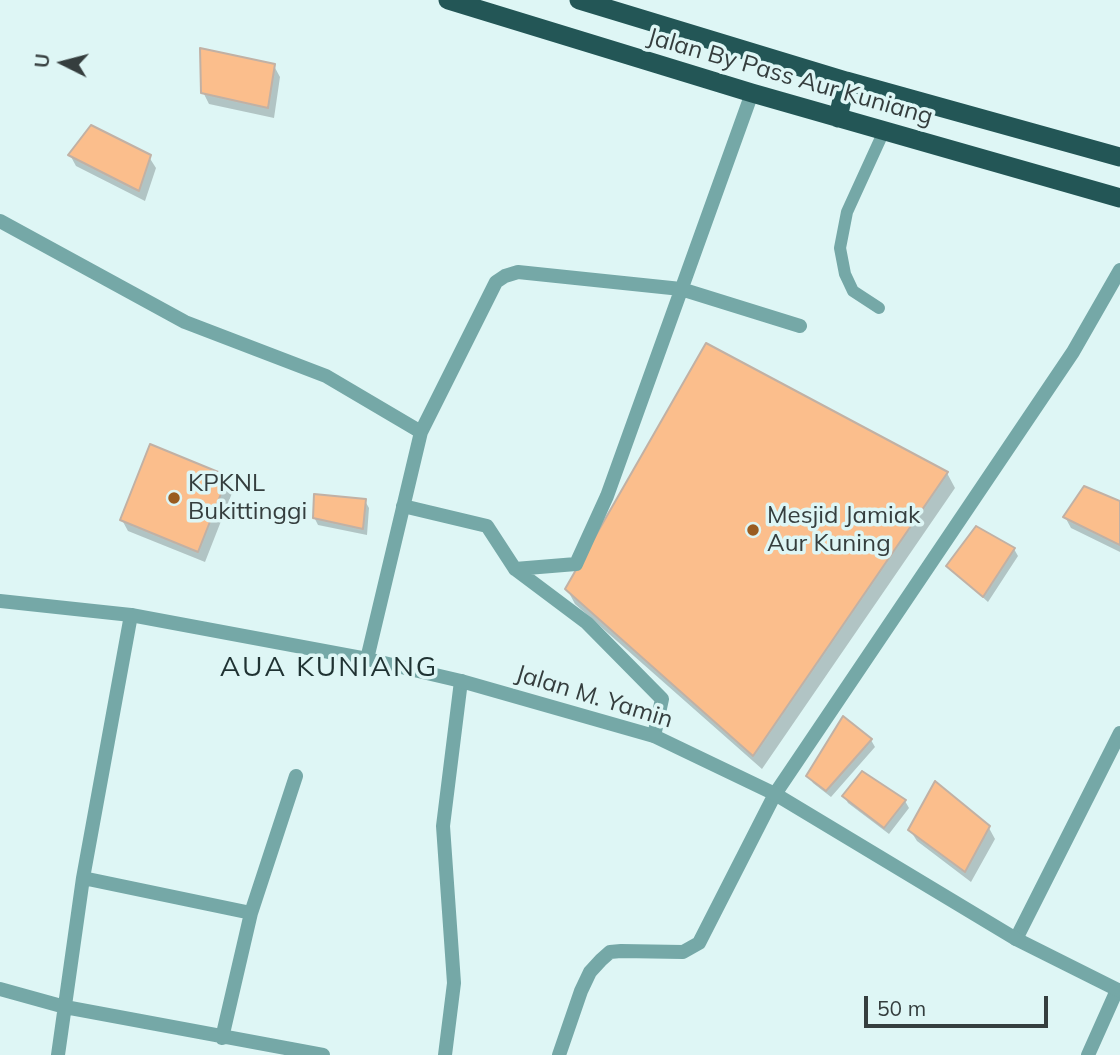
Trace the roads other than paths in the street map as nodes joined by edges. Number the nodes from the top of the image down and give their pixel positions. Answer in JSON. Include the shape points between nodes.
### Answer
{"nodes":[{"id":1,"x":448,"y":0,"type":"edge"},
{"id":2,"x":579,"y":0,"type":"edge"},
{"id":3,"x":846,"y":81,"type":"junction"},
{"id":4,"x":752,"y":93,"type":"junction"},
{"id":5,"x":838,"y":118,"type":"junction"},
{"id":6,"x":884,"y":131,"type":"junction"},
{"id":7,"x":1120,"y":157,"type":"edge"},
{"id":8,"x":1120,"y":198,"type":"edge"},
{"id":9,"x":0,"y":221,"type":"edge"},
{"id":10,"x":1120,"y":270,"type":"edge"},
{"id":11,"x":681,"y":289,"type":"junction"},
{"id":12,"x":879,"y":308,"type":"dead end"},
{"id":13,"x":800,"y":326,"type":"dead end"},
{"id":14,"x":421,"y":432,"type":"junction"},
{"id":15,"x":404,"y":506,"type":"junction"},
{"id":16,"x":515,"y":569,"type":"junction"},
{"id":17,"x":0,"y":601,"type":"edge"},
{"id":18,"x":131,"y":615,"type":"junction"},
{"id":19,"x":367,"y":659,"type":"junction"},
{"id":20,"x":461,"y":681,"type":"junction"},
{"id":21,"x":1120,"y":733,"type":"edge"},
{"id":22,"x":654,"y":736,"type":"junction"},
{"id":23,"x":296,"y":776,"type":"dead end"},
{"id":24,"x":775,"y":794,"type":"junction"},
{"id":25,"x":83,"y":878,"type":"junction"},
{"id":26,"x":251,"y":913,"type":"junction"},
{"id":27,"x":1016,"y":939,"type":"junction"},
{"id":28,"x":0,"y":989,"type":"edge"},
{"id":29,"x":1119,"y":991,"type":"edge"},
{"id":30,"x":65,"y":1007,"type":"junction"},
{"id":31,"x":222,"y":1038,"type":"junction"},
{"id":32,"x":251,"y":1049,"type":"edge"},
{"id":33,"x":58,"y":1055,"type":"edge"},
{"id":34,"x":323,"y":1055,"type":"edge"},
{"id":35,"x":445,"y":1055,"type":"edge"},
{"id":36,"x":559,"y":1055,"type":"edge"},
{"id":37,"x":1088,"y":1055,"type":"edge"}],
"edges":[{"from":1,"to":4,"type":"highway","name":"Jalan By Pass Aur Kuniang"},
{"from":2,"to":3,"type":"highway","name":"Jalan By Pass Aur Kuniang"},
{"from":3,"to":5,"type":"highway"},
{"from":3,"to":7,"type":"highway","name":"Jalan By Pass Aur Kuniang"},
{"from":4,"to":5,"type":"highway","name":"Jalan By Pass Aur Kuniang"},
{"from":4,"to":11,"type":"street"},
{"from":5,"to":6,"type":"highway","name":"Jalan By Pass Aur Kuniang"},
{"from":6,"to":8,"type":"highway","name":"Jalan By Pass Aur Kuniang"},
{"from":6,"to":12,"type":"lane","via":[[847,212],[840,248],[853,291]]},
{"from":9,"to":14,"type":"street","via":[[186,322],[326,376]]},
{"from":10,"to":24,"type":"street","via":[[1073,352]]},
{"from":11,"to":13,"type":"street"},
{"from":11,"to":14,"type":"street","via":[[518,272],[505,275],[496,282]]},
{"from":11,"to":16,"type":"street","via":[[607,496],[576,564]]},
{"from":14,"to":15,"type":"street"},
{"from":15,"to":16,"type":"street","via":[[487,526]]},
{"from":15,"to":19,"type":"street"},
{"from":16,"to":22,"type":"street","via":[[587,623],[662,699]]},
{"from":17,"to":18,"type":"street","name":"Jalan M. Yamin"},
{"from":18,"to":19,"type":"street","name":"Jalan M. Yamin"},
{"from":18,"to":25,"type":"street"},
{"from":19,"to":20,"type":"street","name":"Jalan M. Yamin"},
{"from":20,"to":22,"type":"street","name":"Jalan M. Yamin"},
{"from":20,"to":35,"type":"street","via":[[443,826],[454,983]]},
{"from":21,"to":27,"type":"street"},
{"from":22,"to":24,"type":"street","name":"Jalan M. Yamin"},
{"from":23,"to":26,"type":"street"},
{"from":24,"to":27,"type":"street","name":"Jalan M. Yamin"},
{"from":24,"to":36,"type":"street","via":[[699,943],[683,952],[621,951],[601,960],[581,991]]},
{"from":25,"to":26,"type":"street"},
{"from":25,"to":30,"type":"street"},
{"from":26,"to":31,"type":"street"},
{"from":27,"to":29,"type":"street","name":"Jalan M. Yamin"},
{"from":28,"to":30,"type":"street"},
{"from":29,"to":37,"type":"street"},
{"from":30,"to":31,"type":"street"},
{"from":30,"to":33,"type":"street"},
{"from":31,"to":32,"type":"street"},
{"from":32,"to":34,"type":"street","via":[[295,1048]]}]}
